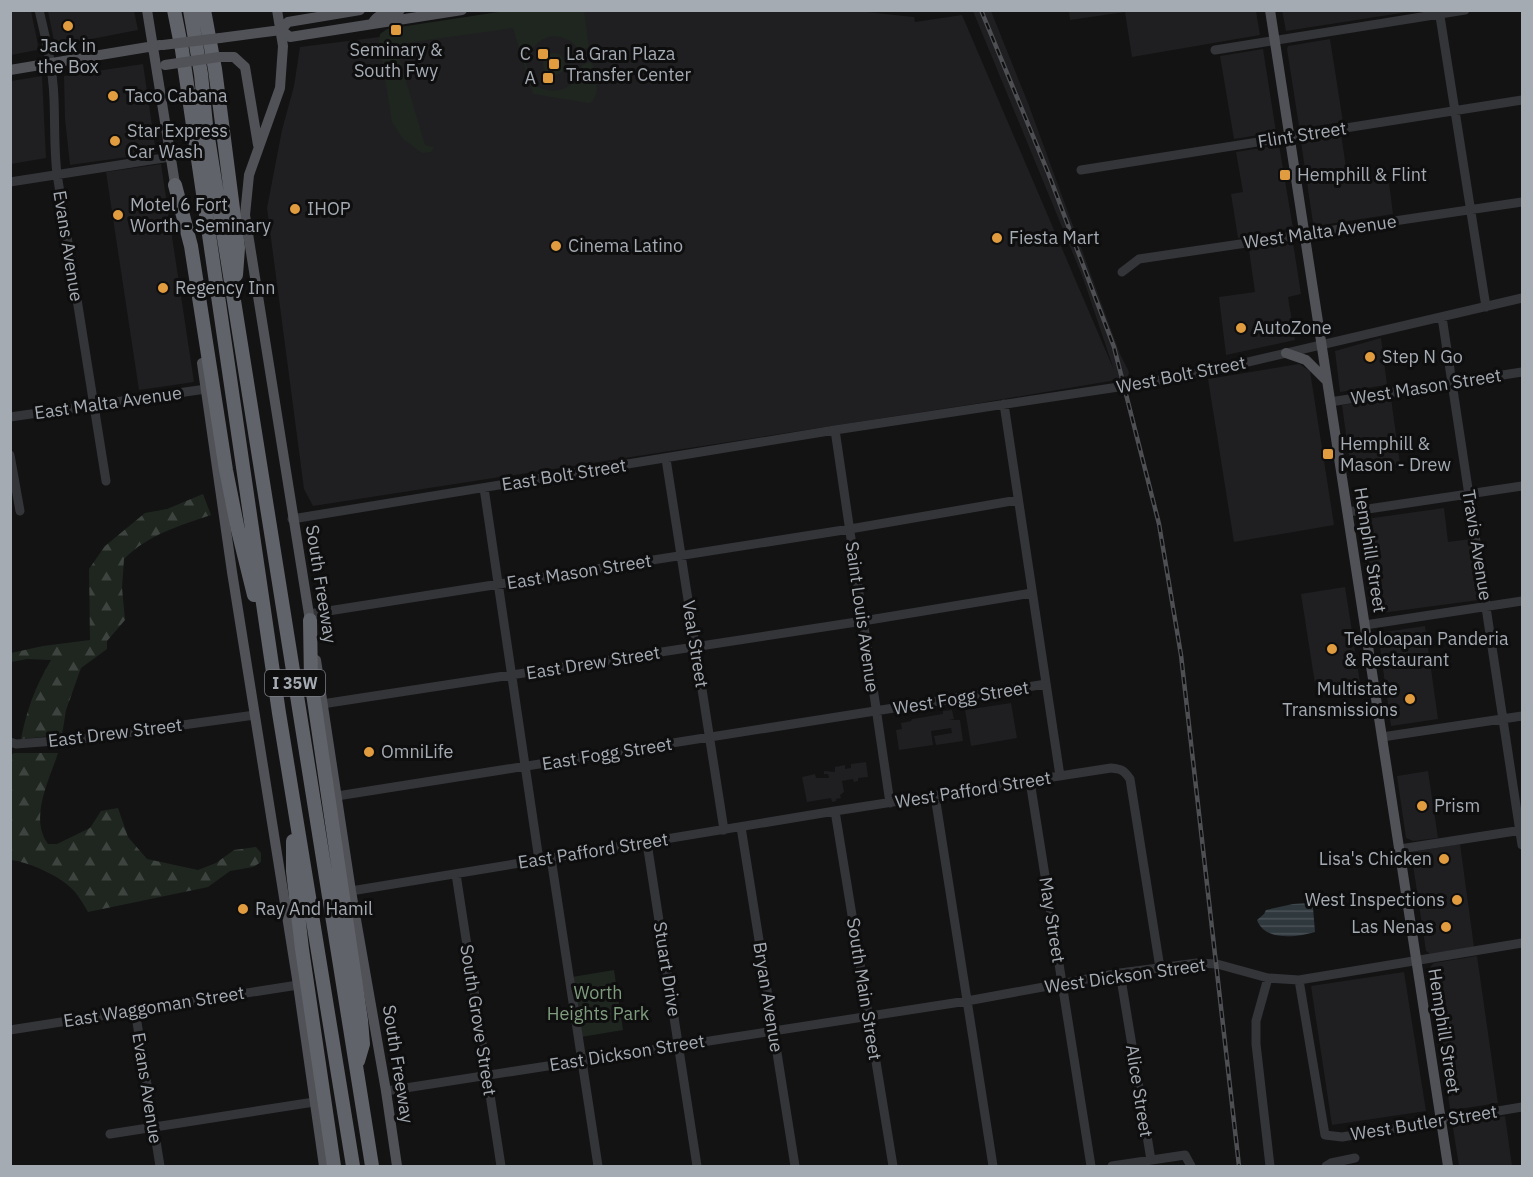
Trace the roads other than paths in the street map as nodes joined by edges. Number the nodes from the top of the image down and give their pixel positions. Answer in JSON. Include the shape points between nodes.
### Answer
{"nodes":[{"id":1,"x":39,"y":10,"type":"edge"},
{"id":2,"x":147,"y":10,"type":"edge"},
{"id":3,"x":174,"y":10,"type":"edge"},
{"id":4,"x":190,"y":10,"type":"edge"},
{"id":5,"x":204,"y":10,"type":"edge"},
{"id":6,"x":360,"y":10,"type":"edge"},
{"id":7,"x":400,"y":10,"type":"edge"},
{"id":8,"x":462,"y":10,"type":"edge"},
{"id":9,"x":1269,"y":10,"type":"edge"},
{"id":10,"x":1465,"y":10,"type":"edge"},
{"id":11,"x":277,"y":11,"type":"edge"},
{"id":12,"x":1439,"y":12,"type":"edge"},
{"id":13,"x":372,"y":24,"type":"junction"},
{"id":14,"x":281,"y":30,"type":"junction"},
{"id":15,"x":1274,"y":40,"type":"junction"},
{"id":16,"x":159,"y":45,"type":"junction"},
{"id":17,"x":1215,"y":50,"type":"dead end"},
{"id":18,"x":50,"y":64,"type":"junction"},
{"id":19,"x":161,"y":65,"type":"junction"},
{"id":20,"x":10,"y":70,"type":"edge"},
{"id":21,"x":1522,"y":100,"type":"edge"},
{"id":22,"x":1455,"y":111,"type":"junction"},
{"id":23,"x":1288,"y":137,"type":"junction"},
{"id":24,"x":258,"y":145,"type":"junction"},
{"id":25,"x":170,"y":157,"type":"junction"},
{"id":26,"x":1081,"y":170,"type":"dead end"},
{"id":27,"x":57,"y":174,"type":"junction"},
{"id":28,"x":10,"y":182,"type":"edge"},
{"id":29,"x":175,"y":185,"type":"junction"},
{"id":30,"x":1522,"y":202,"type":"edge"},
{"id":31,"x":1470,"y":210,"type":"junction"},
{"id":32,"x":1304,"y":235,"type":"junction"},
{"id":33,"x":1122,"y":272,"type":"dead end"},
{"id":34,"x":1522,"y":298,"type":"edge"},
{"id":35,"x":234,"y":301,"type":"junction"},
{"id":36,"x":1486,"y":307,"type":"junction"},
{"id":37,"x":1442,"y":317,"type":"junction"},
{"id":38,"x":1321,"y":346,"type":"junction"},
{"id":39,"x":1286,"y":353,"type":"junction"},
{"id":40,"x":1522,"y":372,"type":"edge"},
{"id":41,"x":1327,"y":381,"type":"junction"},
{"id":42,"x":1452,"y":383,"type":"junction"},
{"id":43,"x":206,"y":389,"type":"junction"},
{"id":44,"x":1330,"y":402,"type":"junction"},
{"id":45,"x":1004,"y":404,"type":"junction"},
{"id":46,"x":93,"y":405,"type":"junction"},
{"id":47,"x":10,"y":417,"type":"edge"},
{"id":48,"x":835,"y":430,"type":"junction"},
{"id":49,"x":10,"y":455,"type":"edge"},
{"id":50,"x":666,"y":459,"type":"junction"},
{"id":51,"x":106,"y":481,"type":"dead end"},
{"id":52,"x":1522,"y":486,"type":"edge"},
{"id":53,"x":484,"y":488,"type":"junction"},
{"id":54,"x":1469,"y":494,"type":"junction"},
{"id":55,"x":1018,"y":500,"type":"junction"},
{"id":56,"x":20,"y":511,"type":"dead end"},
{"id":57,"x":1348,"y":513,"type":"junction"},
{"id":58,"x":292,"y":519,"type":"junction"},
{"id":59,"x":850,"y":529,"type":"junction"},
{"id":60,"x":681,"y":556,"type":"junction"},
{"id":61,"x":498,"y":584,"type":"junction"},
{"id":62,"x":1032,"y":593,"type":"junction"},
{"id":63,"x":1522,"y":601,"type":"edge"},
{"id":64,"x":1486,"y":607,"type":"junction"},
{"id":65,"x":309,"y":617,"type":"junction"},
{"id":66,"x":863,"y":621,"type":"junction"},
{"id":67,"x":1365,"y":625,"type":"junction"},
{"id":68,"x":695,"y":647,"type":"junction"},
{"id":69,"x":512,"y":675,"type":"junction"},
{"id":70,"x":274,"y":678,"type":"junction"},
{"id":71,"x":1046,"y":684,"type":"junction"},
{"id":72,"x":322,"y":704,"type":"junction"},
{"id":73,"x":876,"y":712,"type":"junction"},
{"id":74,"x":255,"y":715,"type":"junction"},
{"id":75,"x":1522,"y":716,"type":"edge"},
{"id":76,"x":1503,"y":718,"type":"junction"},
{"id":77,"x":1382,"y":737,"type":"junction"},
{"id":78,"x":709,"y":738,"type":"junction"},
{"id":79,"x":10,"y":742,"type":"edge"},
{"id":80,"x":525,"y":766,"type":"junction"},
{"id":81,"x":1060,"y":776,"type":"junction"},
{"id":82,"x":1030,"y":781,"type":"junction"},
{"id":83,"x":292,"y":791,"type":"junction"},
{"id":84,"x":337,"y":796,"type":"junction"},
{"id":85,"x":935,"y":796,"type":"junction"},
{"id":86,"x":890,"y":803,"type":"junction"},
{"id":87,"x":835,"y":812,"type":"junction"},
{"id":88,"x":741,"y":827,"type":"junction"},
{"id":89,"x":724,"y":830,"type":"junction"},
{"id":90,"x":1521,"y":830,"type":"edge"},
{"id":91,"x":647,"y":843,"type":"junction"},
{"id":92,"x":1522,"y":845,"type":"edge"},
{"id":93,"x":1400,"y":849,"type":"junction"},
{"id":94,"x":551,"y":858,"type":"junction"},
{"id":95,"x":539,"y":860,"type":"junction"},
{"id":96,"x":456,"y":874,"type":"junction"},
{"id":97,"x":351,"y":891,"type":"junction"},
{"id":98,"x":1522,"y":943,"type":"edge"},
{"id":99,"x":1417,"y":960,"type":"junction"},
{"id":100,"x":1160,"y":968,"type":"junction"},
{"id":101,"x":1120,"y":973,"type":"junction"},
{"id":102,"x":1268,"y":978,"type":"junction"},
{"id":103,"x":1299,"y":980,"type":"junction"},
{"id":104,"x":1062,"y":983,"type":"junction"},
{"id":105,"x":298,"y":985,"type":"junction"},
{"id":106,"x":967,"y":1001,"type":"junction"},
{"id":107,"x":135,"y":1010,"type":"junction"},
{"id":108,"x":868,"y":1015,"type":"junction"},
{"id":109,"x":10,"y":1030,"type":"edge"},
{"id":110,"x":773,"y":1030,"type":"junction"},
{"id":111,"x":678,"y":1045,"type":"junction"},
{"id":112,"x":582,"y":1060,"type":"junction"},
{"id":113,"x":357,"y":1066,"type":"junction"},
{"id":114,"x":487,"y":1075,"type":"junction"},
{"id":115,"x":386,"y":1091,"type":"junction"},
{"id":116,"x":314,"y":1102,"type":"junction"},
{"id":117,"x":1522,"y":1107,"type":"edge"},
{"id":118,"x":1441,"y":1120,"type":"junction"},
{"id":119,"x":154,"y":1128,"type":"junction"},
{"id":120,"x":110,"y":1134,"type":"dead end"},
{"id":121,"x":1355,"y":1158,"type":"dead end"},
{"id":122,"x":1151,"y":1160,"type":"junction"},
{"id":123,"x":160,"y":1167,"type":"edge"},
{"id":124,"x":324,"y":1167,"type":"edge"},
{"id":125,"x":334,"y":1167,"type":"edge"},
{"id":126,"x":353,"y":1167,"type":"edge"},
{"id":127,"x":372,"y":1167,"type":"edge"},
{"id":128,"x":397,"y":1167,"type":"edge"},
{"id":129,"x":501,"y":1167,"type":"edge"},
{"id":130,"x":598,"y":1167,"type":"edge"},
{"id":131,"x":697,"y":1167,"type":"edge"},
{"id":132,"x":795,"y":1167,"type":"edge"},
{"id":133,"x":893,"y":1167,"type":"edge"},
{"id":134,"x":993,"y":1167,"type":"edge"},
{"id":135,"x":1091,"y":1167,"type":"edge"},
{"id":136,"x":1112,"y":1167,"type":"edge"},
{"id":137,"x":1191,"y":1167,"type":"edge"},
{"id":138,"x":1270,"y":1167,"type":"edge"},
{"id":139,"x":1326,"y":1167,"type":"edge"},
{"id":140,"x":1449,"y":1167,"type":"edge"}],
"edges":[{"from":1,"to":18,"type":"street","name":"Evans Avenue"},
{"from":2,"to":16,"type":"main road"},
{"from":3,"to":70,"type":"highway","number":"I 35W"},
{"from":4,"to":35,"type":"highway","number":"I 35W"},
{"from":5,"to":35,"type":"highway","via":[[238,248]]},
{"from":6,"to":14,"type":"main road","via":[[288,22]]},
{"from":7,"to":13,"type":"main road","via":[[381,15]]},
{"from":8,"to":13,"type":"main road"},
{"from":9,"to":15,"type":"main road","name":"Hemphill Street"},
{"from":10,"to":12,"type":"street"},
{"from":11,"to":14,"type":"main road","name":"South Freeway"},
{"from":12,"to":15,"type":"street"},
{"from":12,"to":22,"type":"street"},
{"from":13,"to":14,"type":"main road","via":[[290,37]]},
{"from":14,"to":16,"type":"main road","bridge":true},
{"from":14,"to":24,"type":"main road","name":"South Freeway","via":[[280,88]]},
{"from":15,"to":17,"type":"street"},
{"from":15,"to":23,"type":"main road","name":"Hemphill Street"},
{"from":16,"to":18,"type":"main road"},
{"from":16,"to":19,"type":"main road"},
{"from":18,"to":20,"type":"main road"},
{"from":18,"to":27,"type":"street","name":"Evans Avenue"},
{"from":19,"to":24,"type":"main road","bridge":true,"via":[[234,57],[245,67]]},
{"from":19,"to":25,"type":"main road"},
{"from":21,"to":22,"type":"street","name":"Flint Street"},
{"from":22,"to":23,"type":"street","name":"Flint Street"},
{"from":22,"to":31,"type":"street"},
{"from":23,"to":26,"type":"street","name":"Flint Street"},
{"from":23,"to":32,"type":"main road","name":"Hemphill Street"},
{"from":24,"to":58,"type":"main road","name":"South Freeway","via":[[249,175],[245,215]]},
{"from":25,"to":27,"type":"street"},
{"from":25,"to":29,"type":"main road"},
{"from":27,"to":28,"type":"street"},
{"from":27,"to":46,"type":"street","name":"Evans Avenue"},
{"from":29,"to":43,"type":"main road"},
{"from":29,"to":70,"type":"highway","via":[[191,246],[238,530]]},
{"from":30,"to":31,"type":"street","name":"West Malta Avenue"},
{"from":31,"to":32,"type":"street","name":"West Malta Avenue"},
{"from":31,"to":36,"type":"street"},
{"from":32,"to":33,"type":"street","name":"West Malta Avenue","via":[[1139,259]]},
{"from":32,"to":38,"type":"main road","name":"Hemphill Street"},
{"from":34,"to":36,"type":"street","name":"West Bolt Street"},
{"from":35,"to":113,"type":"highway","number":"I 35W"},
{"from":36,"to":37,"type":"street","name":"West Bolt Street"},
{"from":37,"to":38,"type":"street","name":"West Bolt Street"},
{"from":37,"to":42,"type":"street","name":"Travis Avenue"},
{"from":38,"to":39,"type":"street","name":"West Bolt Street"},
{"from":38,"to":41,"type":"main road","name":"Hemphill Street"},
{"from":39,"to":41,"type":"main road","via":[[1306,360]]},
{"from":39,"to":45,"type":"street","name":"West Bolt Street","via":[[1210,371]]},
{"from":40,"to":42,"type":"street","name":"West Mason Street"},
{"from":41,"to":44,"type":"main road","name":"Hemphill Street"},
{"from":42,"to":44,"type":"street","name":"West Mason Street"},
{"from":42,"to":54,"type":"street","name":"Travis Avenue"},
{"from":43,"to":46,"type":"street","name":"East Malta Avenue"},
{"from":43,"to":74,"type":"main road"},
{"from":44,"to":57,"type":"main road","name":"Hemphill Street"},
{"from":45,"to":48,"type":"street","name":"West Bolt Street"},
{"from":45,"to":55,"type":"street"},
{"from":46,"to":47,"type":"street","name":"East Malta Avenue"},
{"from":46,"to":51,"type":"street","name":"Evans Avenue"},
{"from":48,"to":50,"type":"street","name":"East Bolt Street"},
{"from":48,"to":59,"type":"street","name":"Saint Louis Avenue"},
{"from":49,"to":56,"type":"street"},
{"from":50,"to":53,"type":"street","name":"East Bolt Street"},
{"from":50,"to":60,"type":"street","name":"Veal Street"},
{"from":52,"to":54,"type":"street"},
{"from":53,"to":58,"type":"street","name":"East Bolt Street"},
{"from":53,"to":61,"type":"street"},
{"from":54,"to":57,"type":"street"},
{"from":54,"to":64,"type":"street","name":"Travis Avenue"},
{"from":55,"to":59,"type":"street"},
{"from":55,"to":62,"type":"street"},
{"from":57,"to":67,"type":"main road","name":"Hemphill Street"},
{"from":58,"to":65,"type":"main road","name":"South Freeway"},
{"from":59,"to":60,"type":"street","name":"East Mason Street"},
{"from":59,"to":66,"type":"street","name":"Saint Louis Avenue"},
{"from":60,"to":61,"type":"street","name":"East Mason Street"},
{"from":60,"to":68,"type":"street","name":"Veal Street"},
{"from":61,"to":65,"type":"street","name":"East Mason Street"},
{"from":61,"to":69,"type":"street"},
{"from":62,"to":66,"type":"street","name":"East Drew Street"},
{"from":62,"to":71,"type":"street"},
{"from":63,"to":64,"type":"street"},
{"from":64,"to":67,"type":"street"},
{"from":64,"to":76,"type":"street","name":"Travis Avenue"},
{"from":65,"to":72,"type":"main road","name":"South Freeway"},
{"from":65,"to":113,"type":"highway","via":[[314,698],[361,1020],[363,1044]]},
{"from":66,"to":68,"type":"street","name":"East Drew Street"},
{"from":66,"to":73,"type":"street","name":"Saint Louis Avenue"},
{"from":67,"to":77,"type":"main road","name":"Hemphill Street"},
{"from":68,"to":69,"type":"street","name":"East Drew Street"},
{"from":68,"to":78,"type":"street","name":"Veal Street"},
{"from":69,"to":72,"type":"street","name":"East Drew Street"},
{"from":69,"to":80,"type":"street"},
{"from":70,"to":83,"type":"highway","number":"I 35W"},
{"from":71,"to":73,"type":"street","name":"West Fogg Street"},
{"from":71,"to":81,"type":"street"},
{"from":72,"to":84,"type":"main road","name":"South Freeway"},
{"from":73,"to":78,"type":"street","name":"East Fogg Street"},
{"from":73,"to":86,"type":"street","name":"Saint Louis Avenue"},
{"from":74,"to":79,"type":"street","name":"East Drew Street","via":[[81,739]]},
{"from":74,"to":105,"type":"main road"},
{"from":75,"to":76,"type":"street"},
{"from":76,"to":77,"type":"street"},
{"from":76,"to":90,"type":"street","name":"Travis Avenue"},
{"from":77,"to":93,"type":"main road","name":"Hemphill Street"},
{"from":78,"to":80,"type":"street","name":"East Fogg Street"},
{"from":78,"to":89,"type":"street","name":"Veal Street"},
{"from":80,"to":84,"type":"street","name":"East Fogg Street"},
{"from":80,"to":95,"type":"street"},
{"from":81,"to":82,"type":"street","name":"West Pafford Street"},
{"from":81,"to":100,"type":"street","name":"West Pafford Street","via":[[1111,768],[1120,769],[1130,779]]},
{"from":82,"to":85,"type":"street","name":"West Pafford Street"},
{"from":82,"to":104,"type":"street","name":"May Street"},
{"from":83,"to":125,"type":"highway","via":[[293,871]]},
{"from":83,"to":126,"type":"highway","number":"I 35W"},
{"from":84,"to":97,"type":"main road","name":"South Freeway"},
{"from":85,"to":86,"type":"street","name":"West Pafford Street"},
{"from":85,"to":106,"type":"street"},
{"from":86,"to":87,"type":"street","name":"West Pafford Street"},
{"from":87,"to":88,"type":"street","name":"East Pafford Street"},
{"from":87,"to":108,"type":"street","name":"South Main Street"},
{"from":88,"to":89,"type":"street","name":"East Pafford Street"},
{"from":88,"to":110,"type":"street","name":"Bryan Avenue"},
{"from":89,"to":91,"type":"street","name":"East Pafford Street"},
{"from":90,"to":92,"type":"street","name":"Travis Avenue"},
{"from":90,"to":93,"type":"street"},
{"from":91,"to":94,"type":"street","name":"East Pafford Street"},
{"from":91,"to":111,"type":"street","name":"Stuart Drive"},
{"from":93,"to":99,"type":"main road","name":"Hemphill Street"},
{"from":94,"to":95,"type":"street","name":"East Pafford Street"},
{"from":94,"to":112,"type":"street"},
{"from":95,"to":96,"type":"street","name":"East Pafford Street"},
{"from":96,"to":97,"type":"street","name":"East Pafford Street"},
{"from":96,"to":114,"type":"street","name":"South Grove Street"},
{"from":97,"to":115,"type":"main road","name":"South Freeway"},
{"from":98,"to":99,"type":"street","name":"West Dickson Street"},
{"from":99,"to":103,"type":"street","name":"West Dickson Street"},
{"from":99,"to":118,"type":"main road","name":"Hemphill Street"},
{"from":100,"to":101,"type":"street","name":"West Dickson Street"},
{"from":100,"to":102,"type":"street","name":"West Dickson Street","via":[[1216,964]]},
{"from":101,"to":104,"type":"street","name":"West Dickson Street"},
{"from":101,"to":122,"type":"street","name":"Alice Street"},
{"from":102,"to":103,"type":"street","name":"West Dickson Street"},
{"from":102,"to":138,"type":"street","via":[[1256,1022],[1256,1044]]},
{"from":103,"to":118,"type":"street","name":"West Butler Street","via":[[1326,1135],[1342,1137]]},
{"from":104,"to":106,"type":"street","name":"West Dickson Street"},
{"from":104,"to":135,"type":"street","name":"May Street"},
{"from":105,"to":107,"type":"street","name":"East Waggoman Street"},
{"from":105,"to":116,"type":"main road"},
{"from":106,"to":108,"type":"street","name":"West Dickson Street"},
{"from":106,"to":134,"type":"street"},
{"from":107,"to":109,"type":"street","name":"East Waggoman Street"},
{"from":107,"to":119,"type":"street","name":"Evans Avenue"},
{"from":108,"to":110,"type":"street","name":"East Dickson Street"},
{"from":108,"to":133,"type":"street","name":"South Main Street"},
{"from":110,"to":111,"type":"street","name":"East Dickson Street"},
{"from":110,"to":132,"type":"street","name":"Bryan Avenue"},
{"from":111,"to":112,"type":"street","name":"East Dickson Street"},
{"from":111,"to":131,"type":"street","name":"Stuart Drive"},
{"from":112,"to":114,"type":"street","name":"East Dickson Street"},
{"from":112,"to":130,"type":"street"},
{"from":113,"to":127,"type":"highway","number":"I 35W"},
{"from":114,"to":115,"type":"street","name":"East Dickson Street"},
{"from":114,"to":129,"type":"street","name":"South Grove Street"},
{"from":115,"to":128,"type":"main road","name":"South Freeway"},
{"from":116,"to":119,"type":"street"},
{"from":116,"to":124,"type":"main road"},
{"from":117,"to":118,"type":"street","name":"West Butler Street"},
{"from":118,"to":140,"type":"main road","name":"Hemphill Street"},
{"from":119,"to":120,"type":"street"},
{"from":119,"to":123,"type":"street","name":"Evans Avenue"},
{"from":121,"to":139,"type":"street"},
{"from":122,"to":136,"type":"street"},
{"from":122,"to":137,"type":"street","name":"Alice Street","via":[[1185,1155]]}]}
